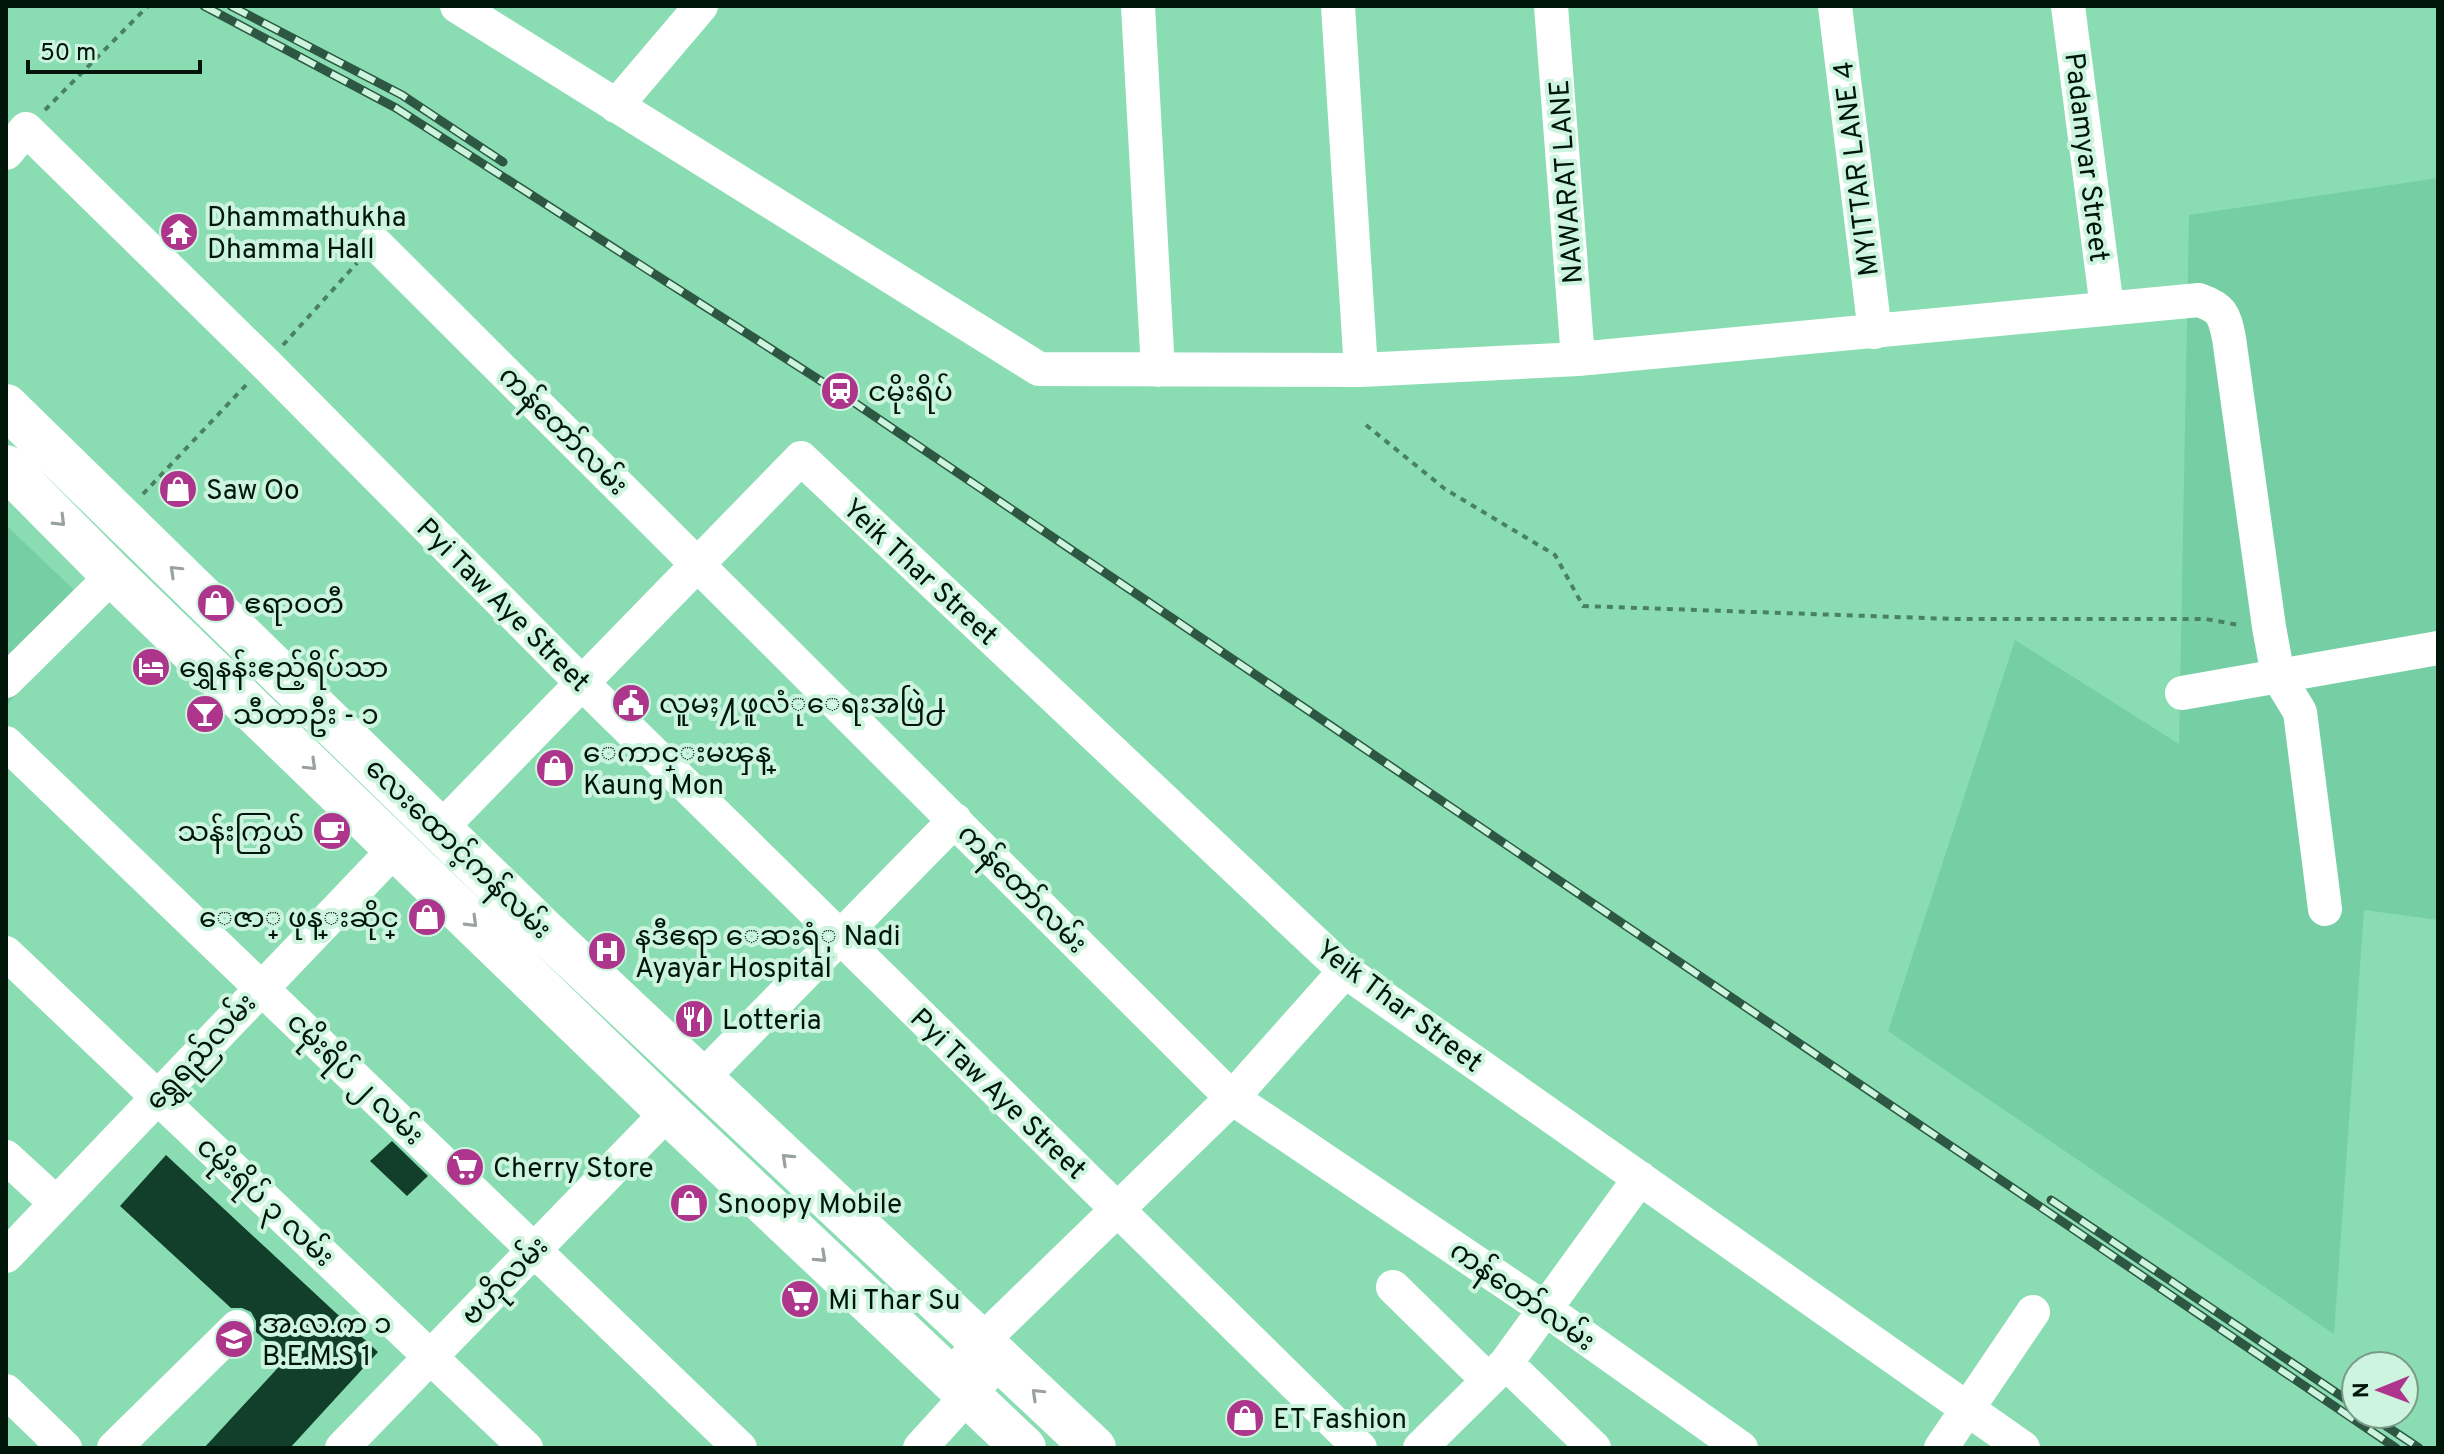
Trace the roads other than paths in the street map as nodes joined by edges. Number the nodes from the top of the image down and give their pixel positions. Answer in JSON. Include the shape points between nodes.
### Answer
{"nodes":[{"id":1,"x":701,"y":6,"type":"edge"},
{"id":2,"x":1138,"y":6,"type":"edge"},
{"id":3,"x":1338,"y":6,"type":"edge"},
{"id":4,"x":1551,"y":6,"type":"edge"},
{"id":5,"x":1835,"y":6,"type":"edge"},
{"id":6,"x":2068,"y":6,"type":"edge"},
{"id":7,"x":473,"y":10,"type":"edge"},
{"id":8,"x":616,"y":106,"type":"junction"},
{"id":9,"x":16,"y":141,"type":"edge"},
{"id":10,"x":375,"y":243,"type":"road end"},
{"id":11,"x":2107,"y":308,"type":"junction"},
{"id":12,"x":1875,"y":332,"type":"junction"},
{"id":13,"x":1578,"y":359,"type":"junction"},
{"id":14,"x":1158,"y":370,"type":"junction"},
{"id":15,"x":1361,"y":370,"type":"junction"},
{"id":16,"x":6,"y":406,"type":"edge"},
{"id":17,"x":6,"y":467,"type":"edge"},
{"id":18,"x":698,"y":563,"type":"junction"},
{"id":19,"x":113,"y":575,"type":"junction"},
{"id":20,"x":2438,"y":648,"type":"edge"},
{"id":21,"x":2278,"y":676,"type":"junction"},
{"id":22,"x":6,"y":681,"type":"edge"},
{"id":23,"x":581,"y":682,"type":"junction"},
{"id":24,"x":2182,"y":693,"type":"dead end"},
{"id":25,"x":6,"y":743,"type":"edge"},
{"id":26,"x":955,"y":820,"type":"junction"},
{"id":27,"x":439,"y":830,"type":"junction"},
{"id":28,"x":396,"y":848,"type":"junction"},
{"id":29,"x":2325,"y":909,"type":"dead end"},
{"id":30,"x":542,"y":929,"type":"junction"},
{"id":31,"x":839,"y":936,"type":"junction"},
{"id":32,"x":6,"y":953,"type":"edge"},
{"id":33,"x":511,"y":961,"type":"junction"},
{"id":34,"x":1345,"y":971,"type":"junction"},
{"id":35,"x":262,"y":986,"type":"junction"},
{"id":36,"x":701,"y":1079,"type":"junction"},
{"id":37,"x":156,"y":1097,"type":"junction"},
{"id":38,"x":1232,"y":1098,"type":"junction"},
{"id":39,"x":668,"y":1112,"type":"junction"},
{"id":40,"x":6,"y":1157,"type":"edge"},
{"id":41,"x":1640,"y":1178,"type":"junction"},
{"id":42,"x":56,"y":1203,"type":"junction"},
{"id":43,"x":1117,"y":1209,"type":"junction"},
{"id":44,"x":532,"y":1250,"type":"junction"},
{"id":45,"x":6,"y":1256,"type":"edge"},
{"id":46,"x":1393,"y":1287,"type":"dead end"},
{"id":47,"x":1545,"y":1309,"type":"junction"},
{"id":48,"x":2033,"y":1312,"type":"dead end"},
{"id":49,"x":237,"y":1327,"type":"dead end"},
{"id":50,"x":991,"y":1350,"type":"junction"},
{"id":51,"x":430,"y":1356,"type":"junction"},
{"id":52,"x":1497,"y":1371,"type":"junction"},
{"id":53,"x":959,"y":1387,"type":"junction"},
{"id":54,"x":6,"y":1391,"type":"edge"},
{"id":55,"x":1968,"y":1409,"type":"junction"},
{"id":56,"x":65,"y":1448,"type":"edge"},
{"id":57,"x":114,"y":1448,"type":"edge"},
{"id":58,"x":342,"y":1448,"type":"edge"},
{"id":59,"x":526,"y":1448,"type":"edge"},
{"id":60,"x":740,"y":1448,"type":"edge"},
{"id":61,"x":920,"y":1448,"type":"edge"},
{"id":62,"x":1024,"y":1448,"type":"edge"},
{"id":63,"x":1094,"y":1448,"type":"edge"},
{"id":64,"x":1360,"y":1448,"type":"edge"},
{"id":65,"x":1420,"y":1448,"type":"edge"},
{"id":66,"x":1594,"y":1448,"type":"edge"},
{"id":67,"x":1741,"y":1448,"type":"edge"},
{"id":68,"x":1941,"y":1448,"type":"edge"},
{"id":69,"x":2023,"y":1448,"type":"edge"}],
"edges":[{"from":1,"to":8,"type":"street"},
{"from":2,"to":14,"type":"street"},
{"from":3,"to":15,"type":"street"},
{"from":4,"to":13,"type":"street","name":"NAWARAT LANE"},
{"from":5,"to":12,"type":"street","name":"MYITTAR LANE 4"},
{"from":6,"to":11,"type":"street","name":"Padamyar Street"},
{"from":7,"to":8,"type":"street"},
{"from":8,"to":14,"type":"street","via":[[1039,369]]},
{"from":9,"to":23,"type":"street","name":"Pyi Taw Aye Street","via":[[266,364]]},
{"from":10,"to":18,"type":"street","name":"ကန်တော်လမ်း"},
{"from":11,"to":12,"type":"street"},
{"from":11,"to":21,"type":"street","via":[[2199,300],[2216,305],[2225,318]]},
{"from":12,"to":13,"type":"street"},
{"from":13,"to":15,"type":"street"},
{"from":14,"to":15,"type":"street"},
{"from":27,"to":16,"type":"main road","name":"လေးထောင့်ကန်လမ်း","one_way":true},
{"from":17,"to":19,"type":"main road","name":"လေးထောင့်ကန်လမ်း","one_way":true},
{"from":18,"to":23,"type":"street"},
{"from":18,"to":26,"type":"street","name":"ကန်တော်လမ်း"},
{"from":18,"to":34,"type":"street","name":"Yeik Thar Street","via":[[801,458]]},
{"from":19,"to":22,"type":"street"},
{"from":19,"to":28,"type":"main road","name":"လေးထောင့်ကန်လမ်း","one_way":true},
{"from":20,"to":21,"type":"street"},
{"from":21,"to":24,"type":"street"},
{"from":21,"to":29,"type":"street","via":[[2300,712]]},
{"from":23,"to":27,"type":"street"},
{"from":23,"to":31,"type":"street","name":"Pyi Taw Aye Street"},
{"from":25,"to":35,"type":"street","name":"ငမိုးရိပ် ၂ လမ်း"},
{"from":26,"to":31,"type":"street"},
{"from":26,"to":38,"type":"street","name":"ကန်တော်လမ်း"},
{"from":27,"to":30,"type":"main road","name":"လေးထောင့်ကန်လမ်း"},
{"from":28,"to":33,"type":"main road","name":"လေးထောင့်ကန်လမ်း","one_way":true},
{"from":28,"to":35,"type":"street","name":"ရွှေရည်လမ်း"},
{"from":30,"to":33,"type":"main road"},
{"from":30,"to":36,"type":"main road","name":"လေးထောင့်ကန်လမ်း"},
{"from":31,"to":36,"type":"street"},
{"from":31,"to":43,"type":"street","name":"Pyi Taw Aye Street"},
{"from":32,"to":37,"type":"street","name":"ငမိုးရိပ် ၃ လမ်း"},
{"from":33,"to":39,"type":"main road","name":"လေးထောင့်ကန်လမ်း"},
{"from":34,"to":38,"type":"street"},
{"from":34,"to":41,"type":"street","name":"Yeik Thar Street"},
{"from":35,"to":37,"type":"street","name":"ရွှေရည်လမ်း"},
{"from":35,"to":44,"type":"street","name":"ငမိုးရိပ် ၂ လမ်း"},
{"from":36,"to":39,"type":"main road"},
{"from":50,"to":36,"type":"main road","name":"လေးထောင့်ကန်လမ်း","one_way":true},
{"from":37,"to":42,"type":"street","name":"ရွှေရည်လမ်း"},
{"from":37,"to":51,"type":"street","name":"ငမိုးရိပ် ၃ လမ်း"},
{"from":38,"to":43,"type":"street"},
{"from":38,"to":47,"type":"street","name":"ကန်တော်လမ်း"},
{"from":39,"to":44,"type":"street","name":"ဗဟိုလမ်း"},
{"from":39,"to":53,"type":"main road","name":"လေးထောင့်ကန်လမ်း","one_way":true},
{"from":40,"to":42,"type":"street"},
{"from":41,"to":47,"type":"street"},
{"from":41,"to":55,"type":"street","name":"Yeik Thar Street"},
{"from":42,"to":45,"type":"street","name":"ရွှေရည်လမ်း"},
{"from":43,"to":50,"type":"street"},
{"from":43,"to":64,"type":"street","name":"Pyi Taw Aye Street"},
{"from":44,"to":51,"type":"street","name":"ဗဟိုလမ်း"},
{"from":44,"to":60,"type":"street","name":"ငမိုးရိပ် ၂ လမ်း"},
{"from":46,"to":52,"type":"street"},
{"from":47,"to":52,"type":"street"},
{"from":47,"to":67,"type":"street","name":"ကန်တော်လမ်း"},
{"from":48,"to":55,"type":"street"},
{"from":49,"to":57,"type":"street"},
{"from":50,"to":53,"type":"street"},
{"from":63,"to":50,"type":"main road","name":"လေးထောင့်ကန်လမ်း","one_way":true},
{"from":51,"to":58,"type":"street","name":"ဗဟိုလမ်း"},
{"from":51,"to":59,"type":"street","name":"ငမိုးရိပ် ၃ လမ်း"},
{"from":52,"to":65,"type":"street"},
{"from":52,"to":66,"type":"street"},
{"from":53,"to":61,"type":"street"},
{"from":53,"to":62,"type":"main road","name":"လေးထောင့်ကန်လမ်း"},
{"from":54,"to":56,"type":"street"},
{"from":55,"to":68,"type":"street"},
{"from":55,"to":69,"type":"street","name":"Yeik Thar Street"}]}
